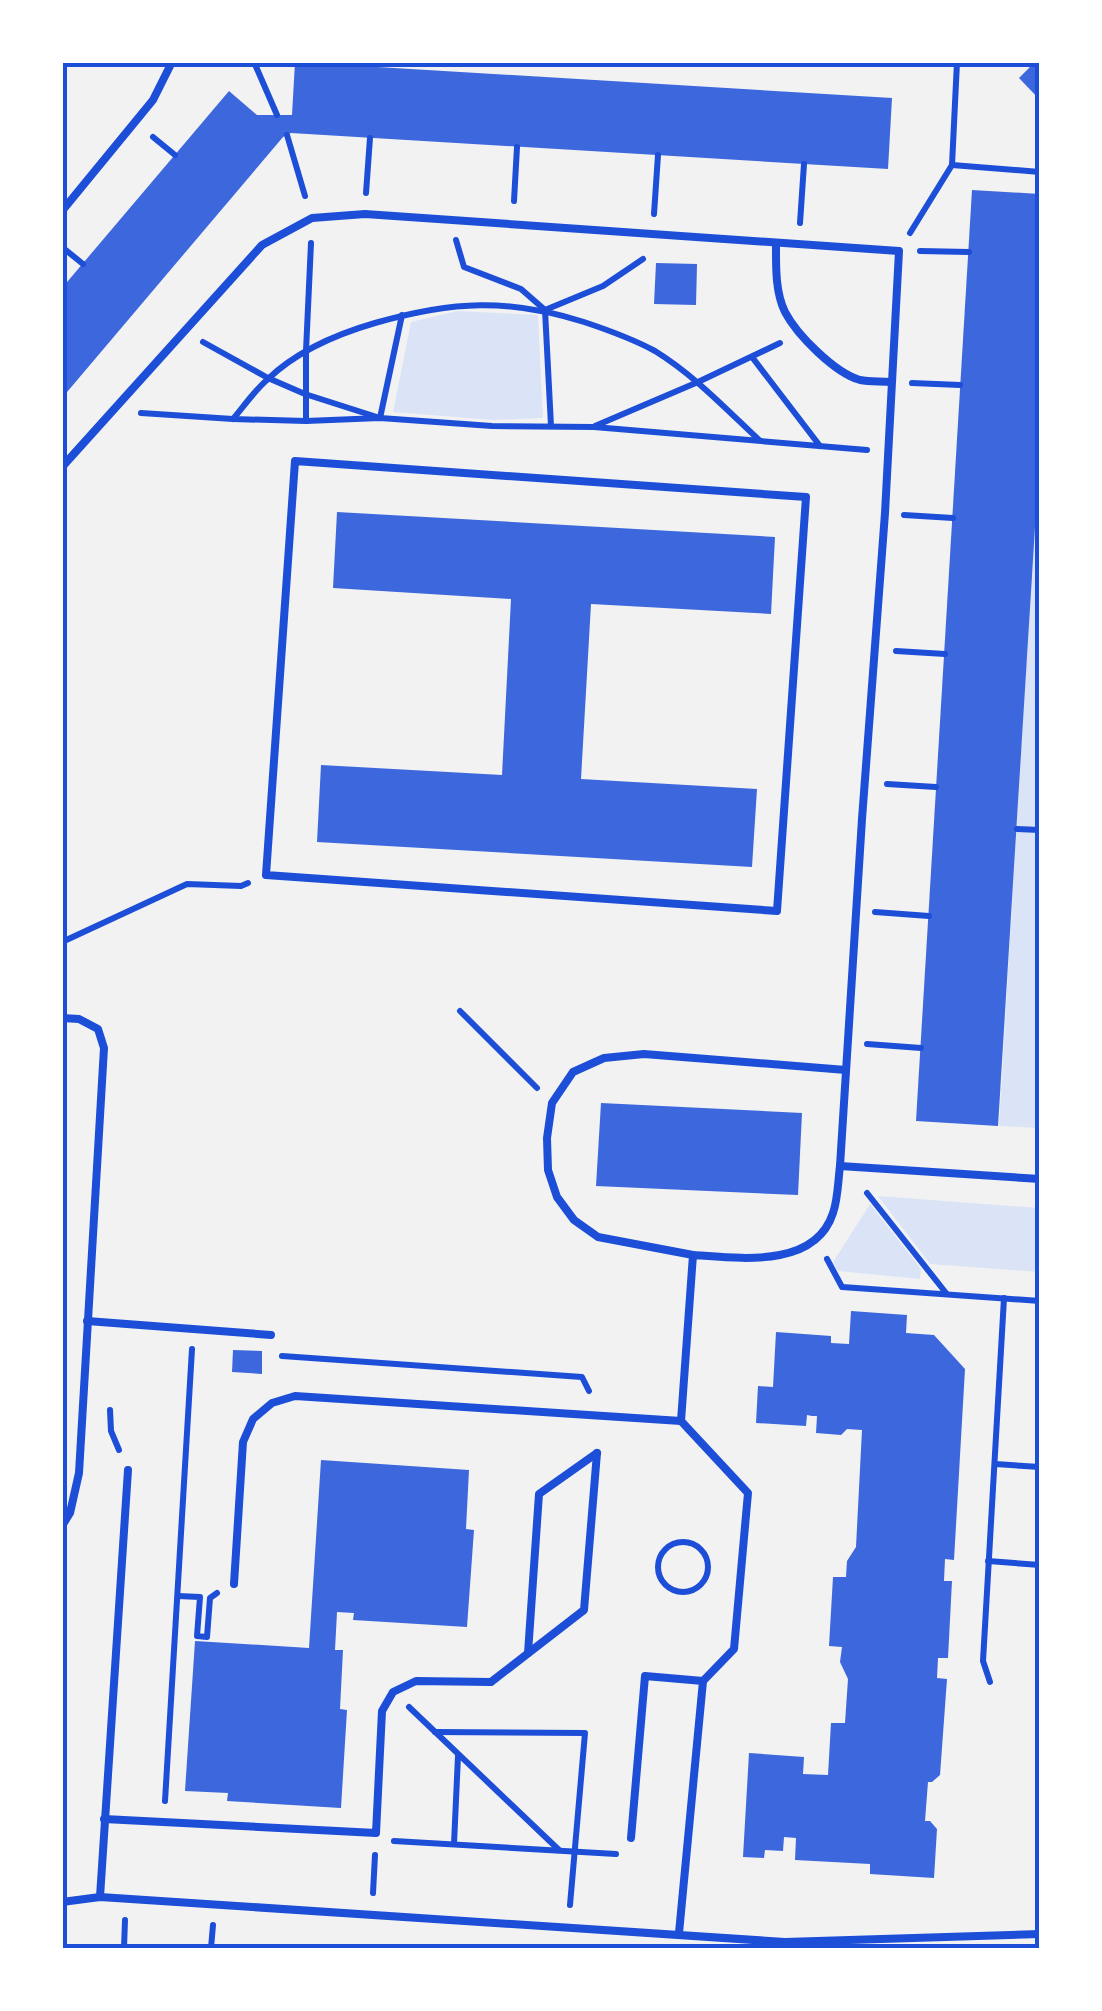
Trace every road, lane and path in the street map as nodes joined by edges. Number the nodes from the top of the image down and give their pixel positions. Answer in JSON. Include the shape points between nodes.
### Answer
{"nodes":[{"id":1,"x":172,"y":62,"type":"edge"},
{"id":2,"x":254,"y":62,"type":"edge"},
{"id":3,"x":958,"y":62,"type":"edge"},
{"id":4,"x":277,"y":115,"type":"dead end"},
{"id":5,"x":287,"y":135,"type":"dead end"},
{"id":6,"x":370,"y":138,"type":"dead end"},
{"id":7,"x":517,"y":147,"type":"dead end"},
{"id":8,"x":658,"y":155,"type":"dead end"},
{"id":9,"x":804,"y":164,"type":"dead end"},
{"id":10,"x":952,"y":166,"type":"junction"},
{"id":11,"x":1040,"y":172,"type":"edge"},
{"id":12,"x":62,"y":211,"type":"edge"},
{"id":13,"x":364,"y":214,"type":"junction"},
{"id":14,"x":312,"y":218,"type":"junction"},
{"id":15,"x":513,"y":224,"type":"junction"},
{"id":16,"x":653,"y":234,"type":"junction"},
{"id":17,"x":776,"y":243,"type":"junction"},
{"id":18,"x":798,"y":244,"type":"junction"},
{"id":19,"x":62,"y":247,"type":"edge"},
{"id":20,"x":898,"y":251,"type":"junction"},
{"id":21,"x":969,"y":252,"type":"dead end"},
{"id":22,"x":83,"y":264,"type":"dead end"},
{"id":23,"x":464,"y":267,"type":"dead end"},
{"id":24,"x":545,"y":310,"type":"junction"},
{"id":25,"x":402,"y":315,"type":"junction"},
{"id":26,"x":184,"y":331,"type":"junction"},
{"id":27,"x":800,"y":333,"type":"junction"},
{"id":28,"x":306,"y":351,"type":"junction"},
{"id":29,"x":752,"y":357,"type":"junction"},
{"id":30,"x":268,"y":378,"type":"junction"},
{"id":31,"x":698,"y":382,"type":"junction"},
{"id":32,"x":891,"y":382,"type":"junction"},
{"id":33,"x":960,"y":385,"type":"dead end"},
{"id":34,"x":306,"y":394,"type":"junction"},
{"id":35,"x":113,"y":412,"type":"junction"},
{"id":36,"x":380,"y":418,"type":"junction"},
{"id":37,"x":233,"y":419,"type":"junction"},
{"id":38,"x":306,"y":421,"type":"junction"},
{"id":39,"x":551,"y":426,"type":"junction"},
{"id":40,"x":594,"y":426,"type":"junction"},
{"id":41,"x":760,"y":441,"type":"junction"},
{"id":42,"x":820,"y":446,"type":"junction"},
{"id":43,"x":888,"y":452,"type":"junction"},
{"id":44,"x":62,"y":466,"type":"edge"},
{"id":45,"x":885,"y":514,"type":"junction"},
{"id":46,"x":952,"y":518,"type":"dead end"},
{"id":47,"x":875,"y":650,"type":"junction"},
{"id":48,"x":944,"y":654,"type":"dead end"},
{"id":49,"x":865,"y":782,"type":"junction"},
{"id":50,"x":936,"y":787,"type":"dead end"},
{"id":51,"x":1016,"y":828,"type":"dead end"},
{"id":52,"x":1040,"y":830,"type":"edge"},
{"id":53,"x":266,"y":875,"type":"junction"},
{"id":54,"x":856,"y":910,"type":"junction"},
{"id":55,"x":929,"y":916,"type":"dead end"},
{"id":56,"x":62,"y":942,"type":"edge"},
{"id":57,"x":460,"y":1010,"type":"dead end"},
{"id":58,"x":62,"y":1018,"type":"edge"},
{"id":59,"x":848,"y":1042,"type":"junction"},
{"id":60,"x":921,"y":1048,"type":"dead end"},
{"id":61,"x":846,"y":1070,"type":"junction"},
{"id":62,"x":552,"y":1103,"type":"junction"},
{"id":63,"x":840,"y":1166,"type":"junction"},
{"id":64,"x":1040,"y":1179,"type":"edge"},
{"id":65,"x":816,"y":1240,"type":"junction"},
{"id":66,"x":693,"y":1254,"type":"junction"},
{"id":67,"x":946,"y":1294,"type":"junction"},
{"id":68,"x":1004,"y":1298,"type":"junction"},
{"id":69,"x":1040,"y":1300,"type":"edge"},
{"id":70,"x":88,"y":1321,"type":"junction"},
{"id":71,"x":194,"y":1329,"type":"junction"},
{"id":72,"x":271,"y":1335,"type":"joint"},
{"id":73,"x":600,"y":1415,"type":"junction"},
{"id":74,"x":681,"y":1421,"type":"junction"},
{"id":75,"x":995,"y":1464,"type":"junction"},
{"id":76,"x":1040,"y":1468,"type":"edge"},
{"id":77,"x":128,"y":1470,"type":"dead end"},
{"id":78,"x":62,"y":1526,"type":"edge"},
{"id":79,"x":684,"y":1542,"type":"joint"},
{"id":80,"x":988,"y":1561,"type":"junction"},
{"id":81,"x":1040,"y":1565,"type":"edge"},
{"id":82,"x":234,"y":1584,"type":"dead end"},
{"id":83,"x":178,"y":1596,"type":"junction"},
{"id":84,"x":210,"y":1598,"type":"dead end"},
{"id":85,"x":528,"y":1652,"type":"junction"},
{"id":86,"x":702,"y":1681,"type":"junction"},
{"id":87,"x":990,"y":1682,"type":"dead end"},
{"id":88,"x":393,"y":1692,"type":"junction"},
{"id":89,"x":435,"y":1732,"type":"junction"},
{"id":90,"x":458,"y":1754,"type":"junction"},
{"id":91,"x":104,"y":1819,"type":"junction"},
{"id":92,"x":163,"y":1822,"type":"junction"},
{"id":93,"x":376,"y":1833,"type":"junction"},
{"id":94,"x":632,"y":1838,"type":"dead end"},
{"id":95,"x":454,"y":1844,"type":"junction"},
{"id":96,"x":560,"y":1851,"type":"junction"},
{"id":97,"x":574,"y":1852,"type":"junction"},
{"id":98,"x":630,"y":1855,"type":"dead end"},
{"id":99,"x":100,"y":1897,"type":"junction"},
{"id":100,"x":62,"y":1902,"type":"edge"},
{"id":101,"x":372,"y":1914,"type":"junction"},
{"id":102,"x":568,"y":1926,"type":"junction"},
{"id":103,"x":679,"y":1933,"type":"junction"},
{"id":104,"x":1040,"y":1934,"type":"edge"},
{"id":105,"x":785,"y":1945,"type":"edge"}],
"edges":[{"from":1,"to":12,"type":"lane","via":[[153,100]]},
{"from":2,"to":4,"type":"path"},
{"from":3,"to":10,"type":"path"},
{"from":5,"to":14,"type":"path"},
{"from":6,"to":13,"type":"path"},
{"from":7,"to":15,"type":"path"},
{"from":8,"to":16,"type":"path"},
{"from":9,"to":18,"type":"path"},
{"from":10,"to":11,"type":"path"},
{"from":10,"to":20,"type":"path"},
{"from":13,"to":14,"type":"lane"},
{"from":13,"to":15,"type":"lane"},
{"from":14,"to":26,"type":"lane","via":[[262,244]]},
{"from":14,"to":28,"type":"path"},
{"from":15,"to":16,"type":"lane"},
{"from":16,"to":17,"type":"lane"},
{"from":16,"to":24,"type":"path","via":[[647,256],[603,286]]},
{"from":17,"to":18,"type":"lane"},
{"from":17,"to":27,"type":"lane","via":[[784,311]]},
{"from":18,"to":20,"type":"lane"},
{"from":19,"to":22,"type":"path"},
{"from":20,"to":21,"type":"path"},
{"from":20,"to":32,"type":"lane"},
{"from":23,"to":24,"type":"path","via":[[521,289]]},
{"from":24,"to":25,"type":"path","via":[[454,305]]},
{"from":24,"to":31,"type":"path","via":[[654,351]]},
{"from":24,"to":39,"type":"path"},
{"from":25,"to":28,"type":"path"},
{"from":25,"to":36,"type":"path"},
{"from":26,"to":30,"type":"path"},
{"from":26,"to":35,"type":"lane"},
{"from":27,"to":29,"type":"path"},
{"from":27,"to":32,"type":"lane","via":[[831,365],[858,380]]},
{"from":28,"to":30,"type":"path"},
{"from":28,"to":34,"type":"path"},
{"from":29,"to":31,"type":"path"},
{"from":29,"to":42,"type":"path"},
{"from":30,"to":34,"type":"path"},
{"from":30,"to":37,"type":"path"},
{"from":31,"to":40,"type":"path"},
{"from":31,"to":41,"type":"path"},
{"from":32,"to":33,"type":"path"},
{"from":32,"to":43,"type":"lane"},
{"from":34,"to":36,"type":"path"},
{"from":34,"to":38,"type":"path"},
{"from":35,"to":37,"type":"path"},
{"from":35,"to":44,"type":"lane"},
{"from":36,"to":38,"type":"path"},
{"from":36,"to":39,"type":"path"},
{"from":37,"to":38,"type":"path"},
{"from":39,"to":40,"type":"path"},
{"from":40,"to":41,"type":"path"},
{"from":41,"to":42,"type":"path"},
{"from":42,"to":43,"type":"path"},
{"from":43,"to":45,"type":"lane"},
{"from":45,"to":46,"type":"path"},
{"from":45,"to":47,"type":"lane"},
{"from":47,"to":48,"type":"path"},
{"from":47,"to":49,"type":"lane"},
{"from":49,"to":50,"type":"path"},
{"from":49,"to":54,"type":"lane"},
{"from":51,"to":52,"type":"path"},
{"from":53,"to":53,"type":"lane","via":[[295,461],[806,497],[777,912]]},
{"from":53,"to":56,"type":"path","via":[[241,886],[187,884]]},
{"from":54,"to":55,"type":"path"},
{"from":54,"to":59,"type":"lane"},
{"from":57,"to":62,"type":"path"},
{"from":58,"to":70,"type":"lane","via":[[98,1028],[104,1048]]},
{"from":59,"to":60,"type":"path"},
{"from":59,"to":61,"type":"lane"},
{"from":61,"to":62,"type":"lane","via":[[644,1054],[604,1058],[573,1072]]},
{"from":61,"to":63,"type":"lane"},
{"from":62,"to":66,"type":"lane","via":[[548,1170],[574,1220],[598,1237]]},
{"from":63,"to":64,"type":"lane"},
{"from":63,"to":65,"type":"lane","via":[[833,1216]]},
{"from":63,"to":67,"type":"path"},
{"from":65,"to":66,"type":"lane","via":[[754,1259]]},
{"from":65,"to":67,"type":"path","via":[[842,1287]]},
{"from":66,"to":74,"type":"lane"},
{"from":67,"to":68,"type":"path"},
{"from":68,"to":69,"type":"path"},
{"from":68,"to":75,"type":"path"},
{"from":70,"to":71,"type":"lane"},
{"from":70,"to":78,"type":"lane","via":[[79,1474]]},
{"from":71,"to":72,"type":"lane"},
{"from":71,"to":83,"type":"path"},
{"from":72,"to":73,"type":"path","via":[[282,1356],[582,1377]]},
{"from":73,"to":74,"type":"lane"},
{"from":73,"to":82,"type":"lane","via":[[295,1396],[272,1403],[253,1419],[243,1442]]},
{"from":74,"to":86,"type":"lane","via":[[748,1493],[734,1649]]},
{"from":75,"to":76,"type":"path"},
{"from":75,"to":80,"type":"path"},
{"from":77,"to":91,"type":"lane"},
{"from":79,"to":79,"type":"path","via":[[666,1549],[658,1566],[665,1584],[682,1592],[704,1581],[708,1568],[697,1546]]},
{"from":80,"to":81,"type":"path"},
{"from":80,"to":87,"type":"path","via":[[983,1661]]},
{"from":83,"to":84,"type":"path","via":[[200,1597],[197,1636],[207,1637]]},
{"from":83,"to":92,"type":"path"},
{"from":85,"to":85,"type":"lane","via":[[539,1494],[597,1452],[584,1610]]},
{"from":85,"to":88,"type":"lane","via":[[491,1682],[416,1682]]},
{"from":86,"to":94,"type":"lane","via":[[645,1676]]},
{"from":86,"to":103,"type":"lane"},
{"from":88,"to":89,"type":"path"},
{"from":88,"to":93,"type":"lane","via":[[382,1711]]},
{"from":89,"to":90,"type":"path"},
{"from":89,"to":97,"type":"path","via":[[585,1734]]},
{"from":90,"to":95,"type":"path"},
{"from":90,"to":96,"type":"path"},
{"from":91,"to":92,"type":"lane"},
{"from":91,"to":99,"type":"lane"},
{"from":92,"to":93,"type":"lane"},
{"from":93,"to":95,"type":"path","via":[[388,1840]]},
{"from":93,"to":101,"type":"path"},
{"from":95,"to":96,"type":"path"},
{"from":96,"to":97,"type":"path"},
{"from":97,"to":98,"type":"path"},
{"from":97,"to":102,"type":"path"},
{"from":99,"to":100,"type":"lane"},
{"from":99,"to":101,"type":"lane"},
{"from":101,"to":102,"type":"lane"},
{"from":102,"to":103,"type":"lane"},
{"from":103,"to":105,"type":"lane"},
{"from":104,"to":105,"type":"lane"}]}
